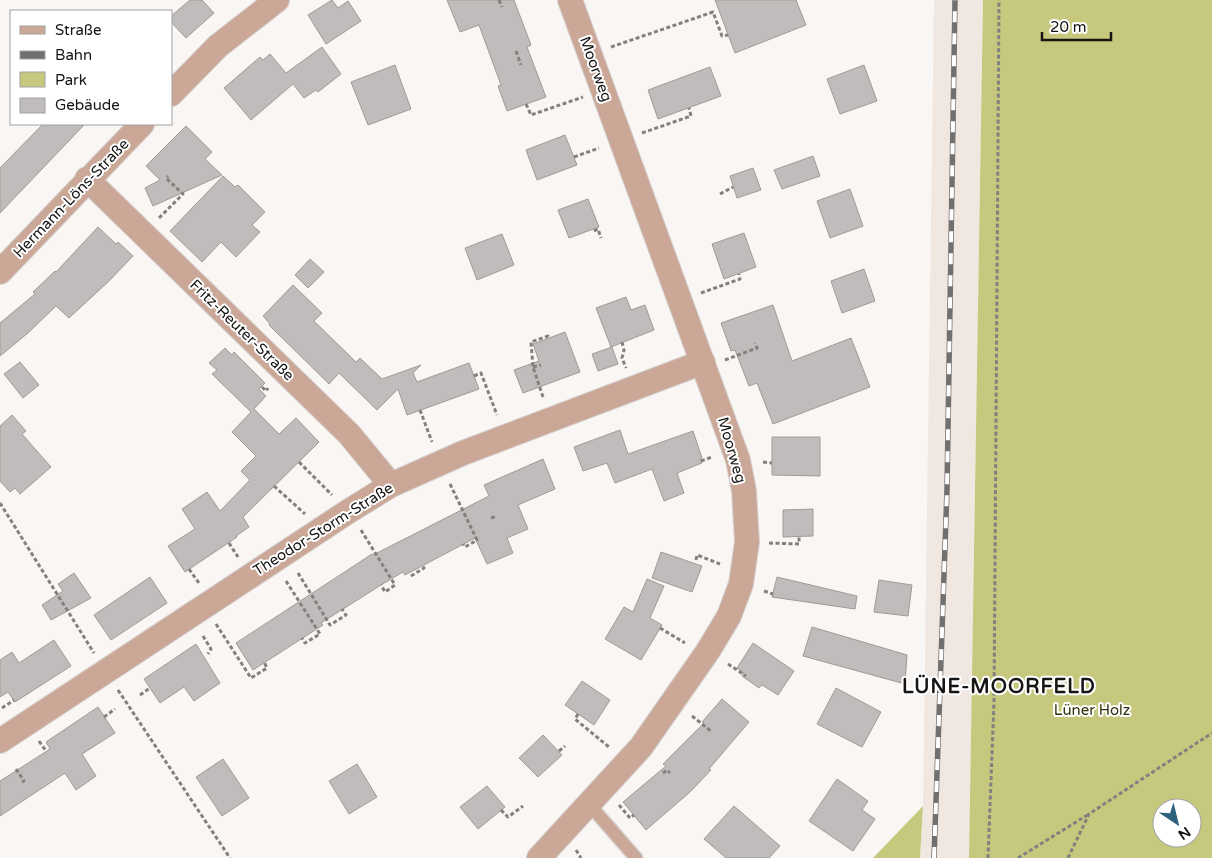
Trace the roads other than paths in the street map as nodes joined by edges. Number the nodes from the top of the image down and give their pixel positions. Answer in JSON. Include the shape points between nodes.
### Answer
{"nodes":[{"id":1,"x":277,"y":0,"type":"edge"},
{"id":2,"x":570,"y":0,"type":"edge"},
{"id":3,"x":172,"y":93,"type":"edge"},
{"id":4,"x":141,"y":125,"type":"edge"},
{"id":5,"x":88,"y":180,"type":"junction"},
{"id":6,"x":0,"y":272,"type":"edge"},
{"id":7,"x":704,"y":365,"type":"junction"},
{"id":8,"x":391,"y":485,"type":"junction"},
{"id":9,"x":0,"y":741,"type":"edge"},
{"id":10,"x":588,"y":803,"type":"junction"},
{"id":11,"x":539,"y":858,"type":"edge"},
{"id":12,"x":636,"y":858,"type":"edge"}],
"edges":[{"from":1,"to":3,"type":"street","via":[[218,46]]},
{"from":2,"to":7,"type":"street","name":"Moorweg"},
{"from":4,"to":5,"type":"street","name":"Hermann-Löns-Straße"},
{"from":5,"to":6,"type":"street","name":"Hermann-Löns-Straße"},
{"from":5,"to":8,"type":"street","name":"Fritz-Reuter-Straße","via":[[349,434]]},
{"from":7,"to":8,"type":"street","name":"Theodor-Storm-Straße","via":[[505,436]]},
{"from":7,"to":10,"type":"street","name":"Moorweg","via":[[738,460],[744,491],[747,542],[743,572],[729,616],[705,655],[641,747]]},
{"from":8,"to":9,"type":"street","name":"Theodor-Storm-Straße"},
{"from":10,"to":11,"type":"street","name":"Moorweg"},
{"from":10,"to":12,"type":"lane"}]}
